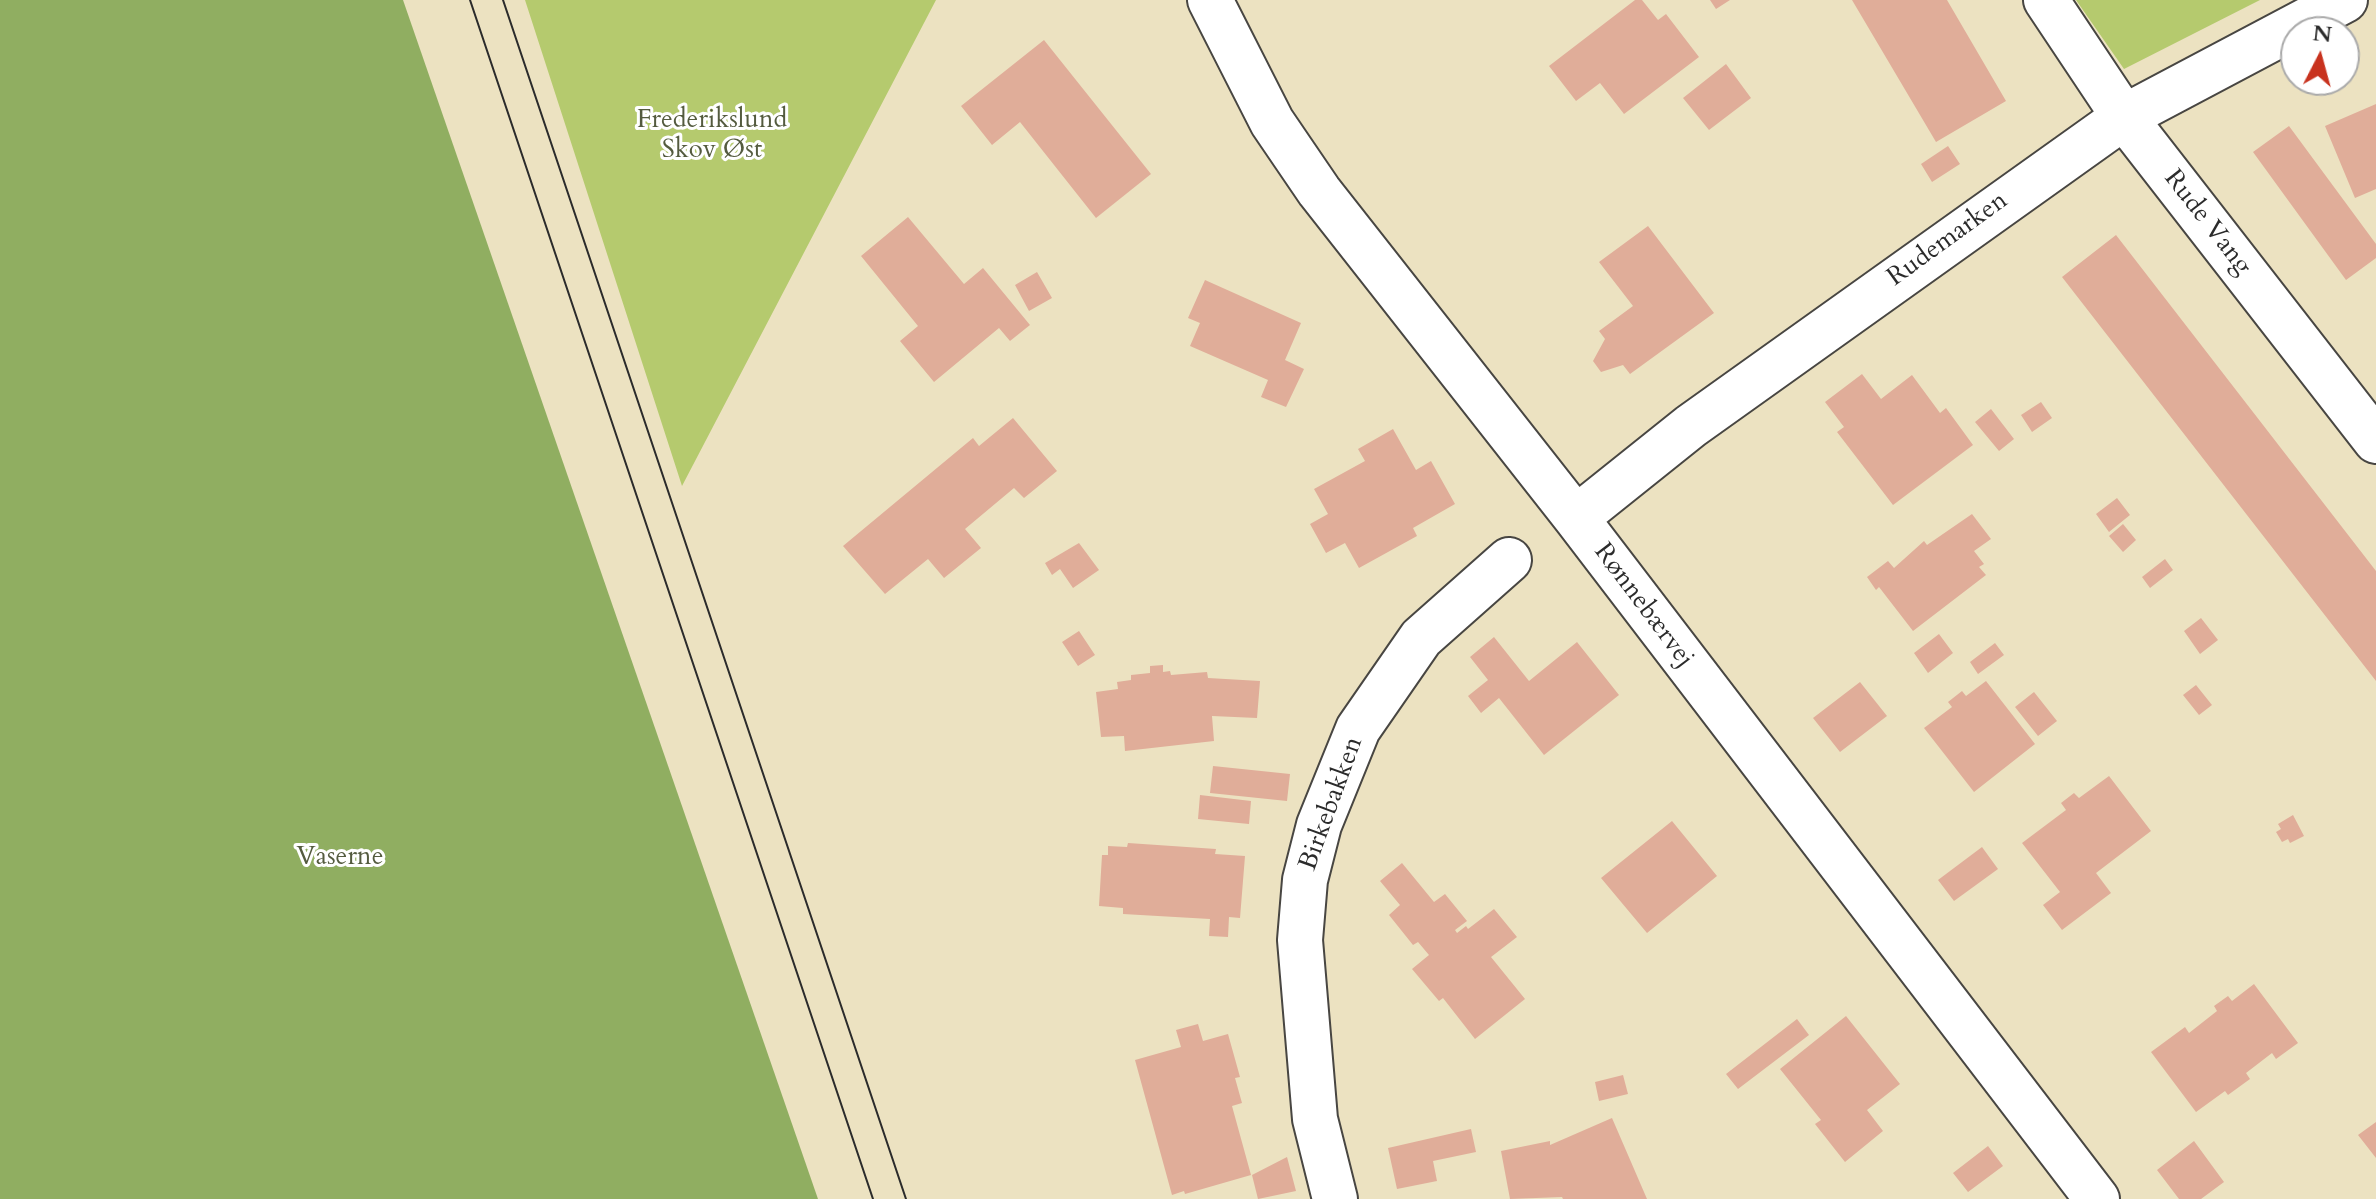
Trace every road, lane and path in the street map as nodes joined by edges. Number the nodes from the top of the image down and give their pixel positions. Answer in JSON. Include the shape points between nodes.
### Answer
{"nodes":[{"id":1,"x":1210,"y":0,"type":"edge"},
{"id":2,"x":2046,"y":0,"type":"edge"},
{"id":3,"x":2345,"y":0,"type":"edge"},
{"id":4,"x":2124,"y":117,"type":"junction"},
{"id":5,"x":2376,"y":441,"type":"edge"},
{"id":6,"x":1576,"y":518,"type":"junction"},
{"id":7,"x":1509,"y":560,"type":"dead end"},
{"id":8,"x":1335,"y":1199,"type":"edge"},
{"id":9,"x":2097,"y":1199,"type":"edge"}],
"edges":[{"from":1,"to":6,"type":"street","name":"Rønnebærvej","via":[[1272,122],[1319,191]]},
{"from":2,"to":4,"type":"street","name":"Rude Vang"},
{"from":3,"to":4,"type":"street","name":"Rudemarken"},
{"from":4,"to":5,"type":"street","name":"Rude Vang"},
{"from":4,"to":6,"type":"street","name":"Rudemarken","via":[[1691,426]]},
{"from":6,"to":9,"type":"street","name":"Rønnebærvej"},
{"from":7,"to":8,"type":"street","name":"Birkebakken","via":[[1421,638],[1358,729],[1319,825],[1305,880],[1300,940],[1315,1119]]}]}
